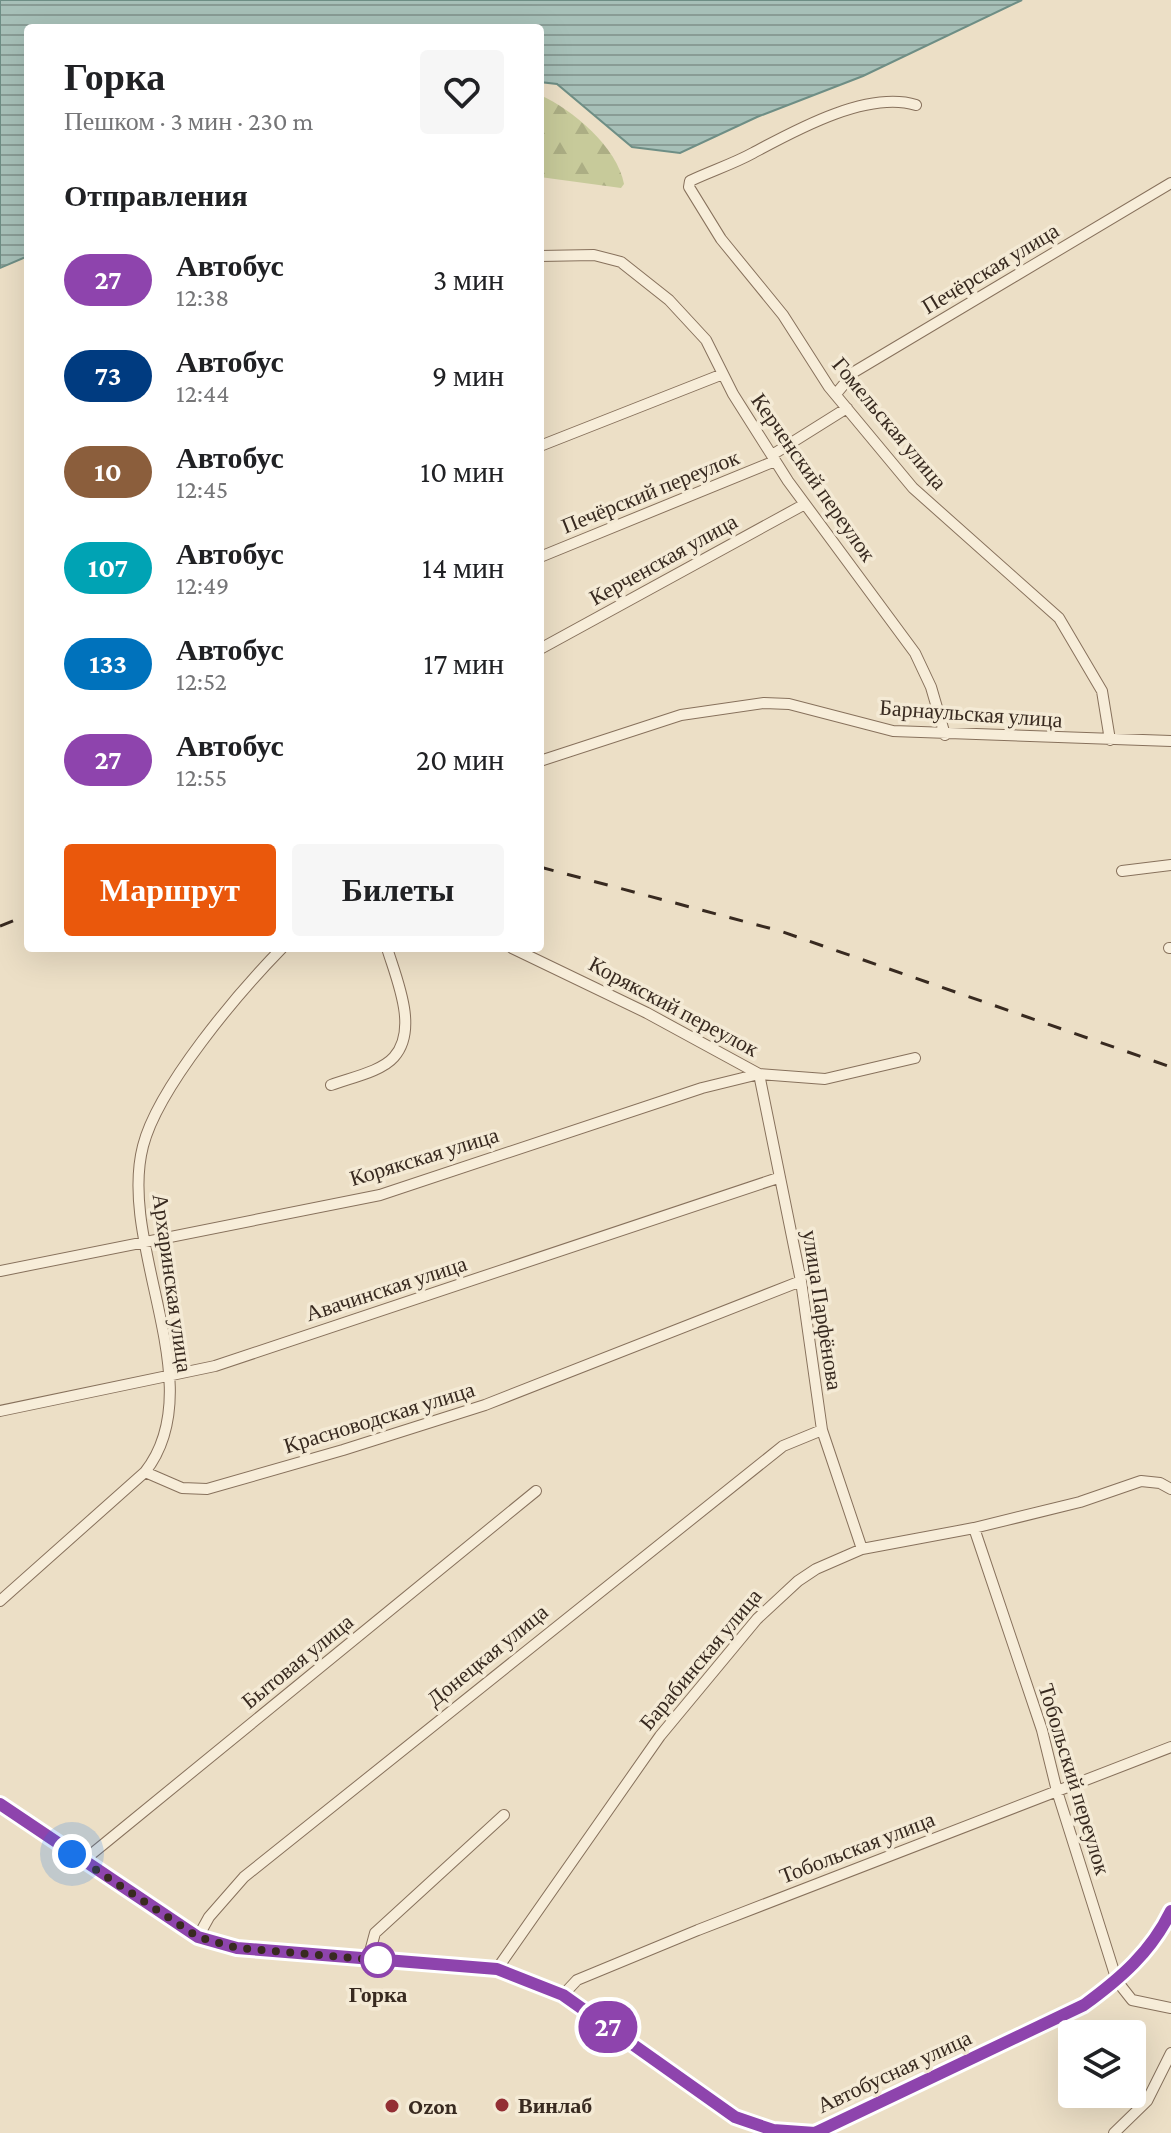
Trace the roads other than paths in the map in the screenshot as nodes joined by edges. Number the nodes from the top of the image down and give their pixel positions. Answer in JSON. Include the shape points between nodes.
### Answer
{"nodes":[{"id":1,"x":916,"y":105,"type":"dead end"},
{"id":2,"x":1171,"y":183,"type":"edge"},
{"id":3,"x":544,"y":256,"type":"edge"},
{"id":4,"x":723,"y":374,"type":"junction"},
{"id":5,"x":836,"y":394,"type":"junction"},
{"id":6,"x":847,"y":408,"type":"junction"},
{"id":7,"x":544,"y":444,"type":"edge"},
{"id":8,"x":773,"y":458,"type":"junction"},
{"id":9,"x":805,"y":504,"type":"junction"},
{"id":10,"x":544,"y":555,"type":"edge"},
{"id":11,"x":544,"y":647,"type":"edge"},
{"id":12,"x":945,"y":735,"type":"junction"},
{"id":13,"x":1110,"y":740,"type":"junction"},
{"id":14,"x":1171,"y":741,"type":"edge"},
{"id":15,"x":544,"y":760,"type":"edge"},
{"id":16,"x":1171,"y":865,"type":"edge"},
{"id":17,"x":1122,"y":871,"type":"dead end"},
{"id":18,"x":278,"y":952,"type":"edge"},
{"id":19,"x":388,"y":952,"type":"edge"},
{"id":20,"x":520,"y":952,"type":"edge"},
{"id":21,"x":915,"y":1058,"type":"dead end"},
{"id":22,"x":759,"y":1074,"type":"junction"},
{"id":23,"x":331,"y":1085,"type":"dead end"},
{"id":24,"x":778,"y":1178,"type":"junction"},
{"id":25,"x":143,"y":1241,"type":"junction"},
{"id":26,"x":0,"y":1271,"type":"edge"},
{"id":27,"x":801,"y":1281,"type":"junction"},
{"id":28,"x":167,"y":1378,"type":"junction"},
{"id":29,"x":0,"y":1411,"type":"edge"},
{"id":30,"x":822,"y":1430,"type":"junction"},
{"id":31,"x":145,"y":1472,"type":"junction"},
{"id":32,"x":1171,"y":1489,"type":"edge"},
{"id":33,"x":536,"y":1491,"type":"dead end"},
{"id":34,"x":974,"y":1528,"type":"junction"},
{"id":35,"x":862,"y":1549,"type":"junction"},
{"id":36,"x":0,"y":1601,"type":"edge"},
{"id":37,"x":1171,"y":1747,"type":"edge"},
{"id":38,"x":1057,"y":1791,"type":"junction"},
{"id":39,"x":0,"y":1804,"type":"edge"},
{"id":40,"x":504,"y":1815,"type":"dead end"},
{"id":41,"x":83,"y":1861,"type":"junction"},
{"id":42,"x":1171,"y":1911,"type":"edge"},
{"id":43,"x":198,"y":1937,"type":"junction"},
{"id":44,"x":368,"y":1959,"type":"junction"},
{"id":45,"x":497,"y":1969,"type":"junction"},
{"id":46,"x":1117,"y":1981,"type":"junction"},
{"id":47,"x":563,"y":1995,"type":"junction"},
{"id":48,"x":1171,"y":2008,"type":"edge"},
{"id":49,"x":1171,"y":2053,"type":"edge"},
{"id":50,"x":1114,"y":2133,"type":"edge"}],
"edges":[{"from":1,"to":5,"type":"street","name":"Гомельская улица","via":[[879,104],[804,124],[753,154],[690,181],[694,199],[721,239],[790,325]]},
{"from":2,"to":5,"type":"street","name":"Печёрская улица","via":[[854,372]]},
{"from":3,"to":4,"type":"street","name":"Керченский переулок","via":[[594,255],[621,262],[689,320]]},
{"from":4,"to":7,"type":"street"},
{"from":4,"to":8,"type":"street","name":"Керченский переулок"},
{"from":5,"to":6,"type":"street","name":"Гомельская улица"},
{"from":6,"to":8,"type":"street","name":"Печёрский переулок"},
{"from":6,"to":13,"type":"street","name":"Гомельская улица","via":[[913,488],[1059,618],[1099,685]]},
{"from":8,"to":9,"type":"street","name":"Керченский переулок"},
{"from":8,"to":10,"type":"street","name":"Печёрский переулок"},
{"from":9,"to":11,"type":"street","name":"Керченская улица"},
{"from":9,"to":12,"type":"street","name":"Керченский переулок","via":[[915,653]]},
{"from":12,"to":13,"type":"street","name":"Барнаульская улица"},
{"from":12,"to":15,"type":"street","name":"Барнаульская улица","via":[[879,729],[809,709],[764,703],[681,715]]},
{"from":13,"to":14,"type":"street","name":"Барнаульская улица"},
{"from":16,"to":17,"type":"street"},
{"from":18,"to":25,"type":"street","name":"Архаринская улица","via":[[249,981],[151,1122],[138,1173]]},
{"from":19,"to":23,"type":"street","via":[[405,1020],[399,1047],[387,1062]]},
{"from":20,"to":22,"type":"street","name":"Корякский переулок","via":[[635,1006]]},
{"from":21,"to":22,"type":"street","name":"Корякский переулок","via":[[825,1079]]},
{"from":22,"to":24,"type":"street","name":"улица Парфёнова"},
{"from":22,"to":25,"type":"street","name":"Корякская улица","via":[[380,1195]]},
{"from":24,"to":27,"type":"street","name":"улица Парфёнова"},
{"from":24,"to":28,"type":"street","name":"Авачинская улица"},
{"from":25,"to":26,"type":"street","name":"Корякская улица"},
{"from":25,"to":28,"type":"street","name":"Архаринская улица"},
{"from":27,"to":30,"type":"street","name":"улица Парфёнова"},
{"from":27,"to":31,"type":"street","name":"Красноводская улица","via":[[485,1405],[343,1450],[207,1489],[182,1488]]},
{"from":28,"to":29,"type":"street","name":"Авачинская улица"},
{"from":28,"to":31,"type":"street","name":"Архаринская улица","via":[[167,1435]]},
{"from":30,"to":35,"type":"street","name":"улица Парфёнова"},
{"from":30,"to":43,"type":"street","name":"Донецкая улица","via":[[783,1446],[244,1877]]},
{"from":31,"to":36,"type":"street"},
{"from":32,"to":34,"type":"street","name":"Барабинская улица","via":[[1141,1481]]},
{"from":33,"to":41,"type":"street","name":"Бытовая улица"},
{"from":34,"to":35,"type":"street","name":"Барабинская улица"},
{"from":34,"to":38,"type":"street","name":"Тобольский переулок","via":[[1042,1730]]},
{"from":35,"to":45,"type":"street","name":"Барабинская улица","via":[[816,1569],[757,1619],[660,1736]]},
{"from":37,"to":38,"type":"street","name":"Тобольская улица"},
{"from":38,"to":46,"type":"street","name":"Тобольский переулок"},
{"from":38,"to":47,"type":"street","name":"Тобольская улица","via":[[698,1930],[577,1980]]},
{"from":39,"to":41,"type":"street","name":"Автобусная улица"},
{"from":40,"to":44,"type":"street","via":[[384,1923],[370,1942]]},
{"from":41,"to":43,"type":"street","name":"Автобусная улица"},
{"from":42,"to":46,"type":"street","name":"Автобусная улица","via":[[1156,1942]]},
{"from":43,"to":44,"type":"street","name":"Автобусная улица","via":[[237,1948]]},
{"from":44,"to":45,"type":"street","name":"Автобусная улица"},
{"from":45,"to":47,"type":"street","name":"Автобусная улица"},
{"from":46,"to":47,"type":"street","name":"Автобусная улица","via":[[1084,2005],[815,2133],[773,2130],[735,2117]]},
{"from":46,"to":48,"type":"street","via":[[1132,2000]]},
{"from":49,"to":50,"type":"street","via":[[1147,2101]]}]}
